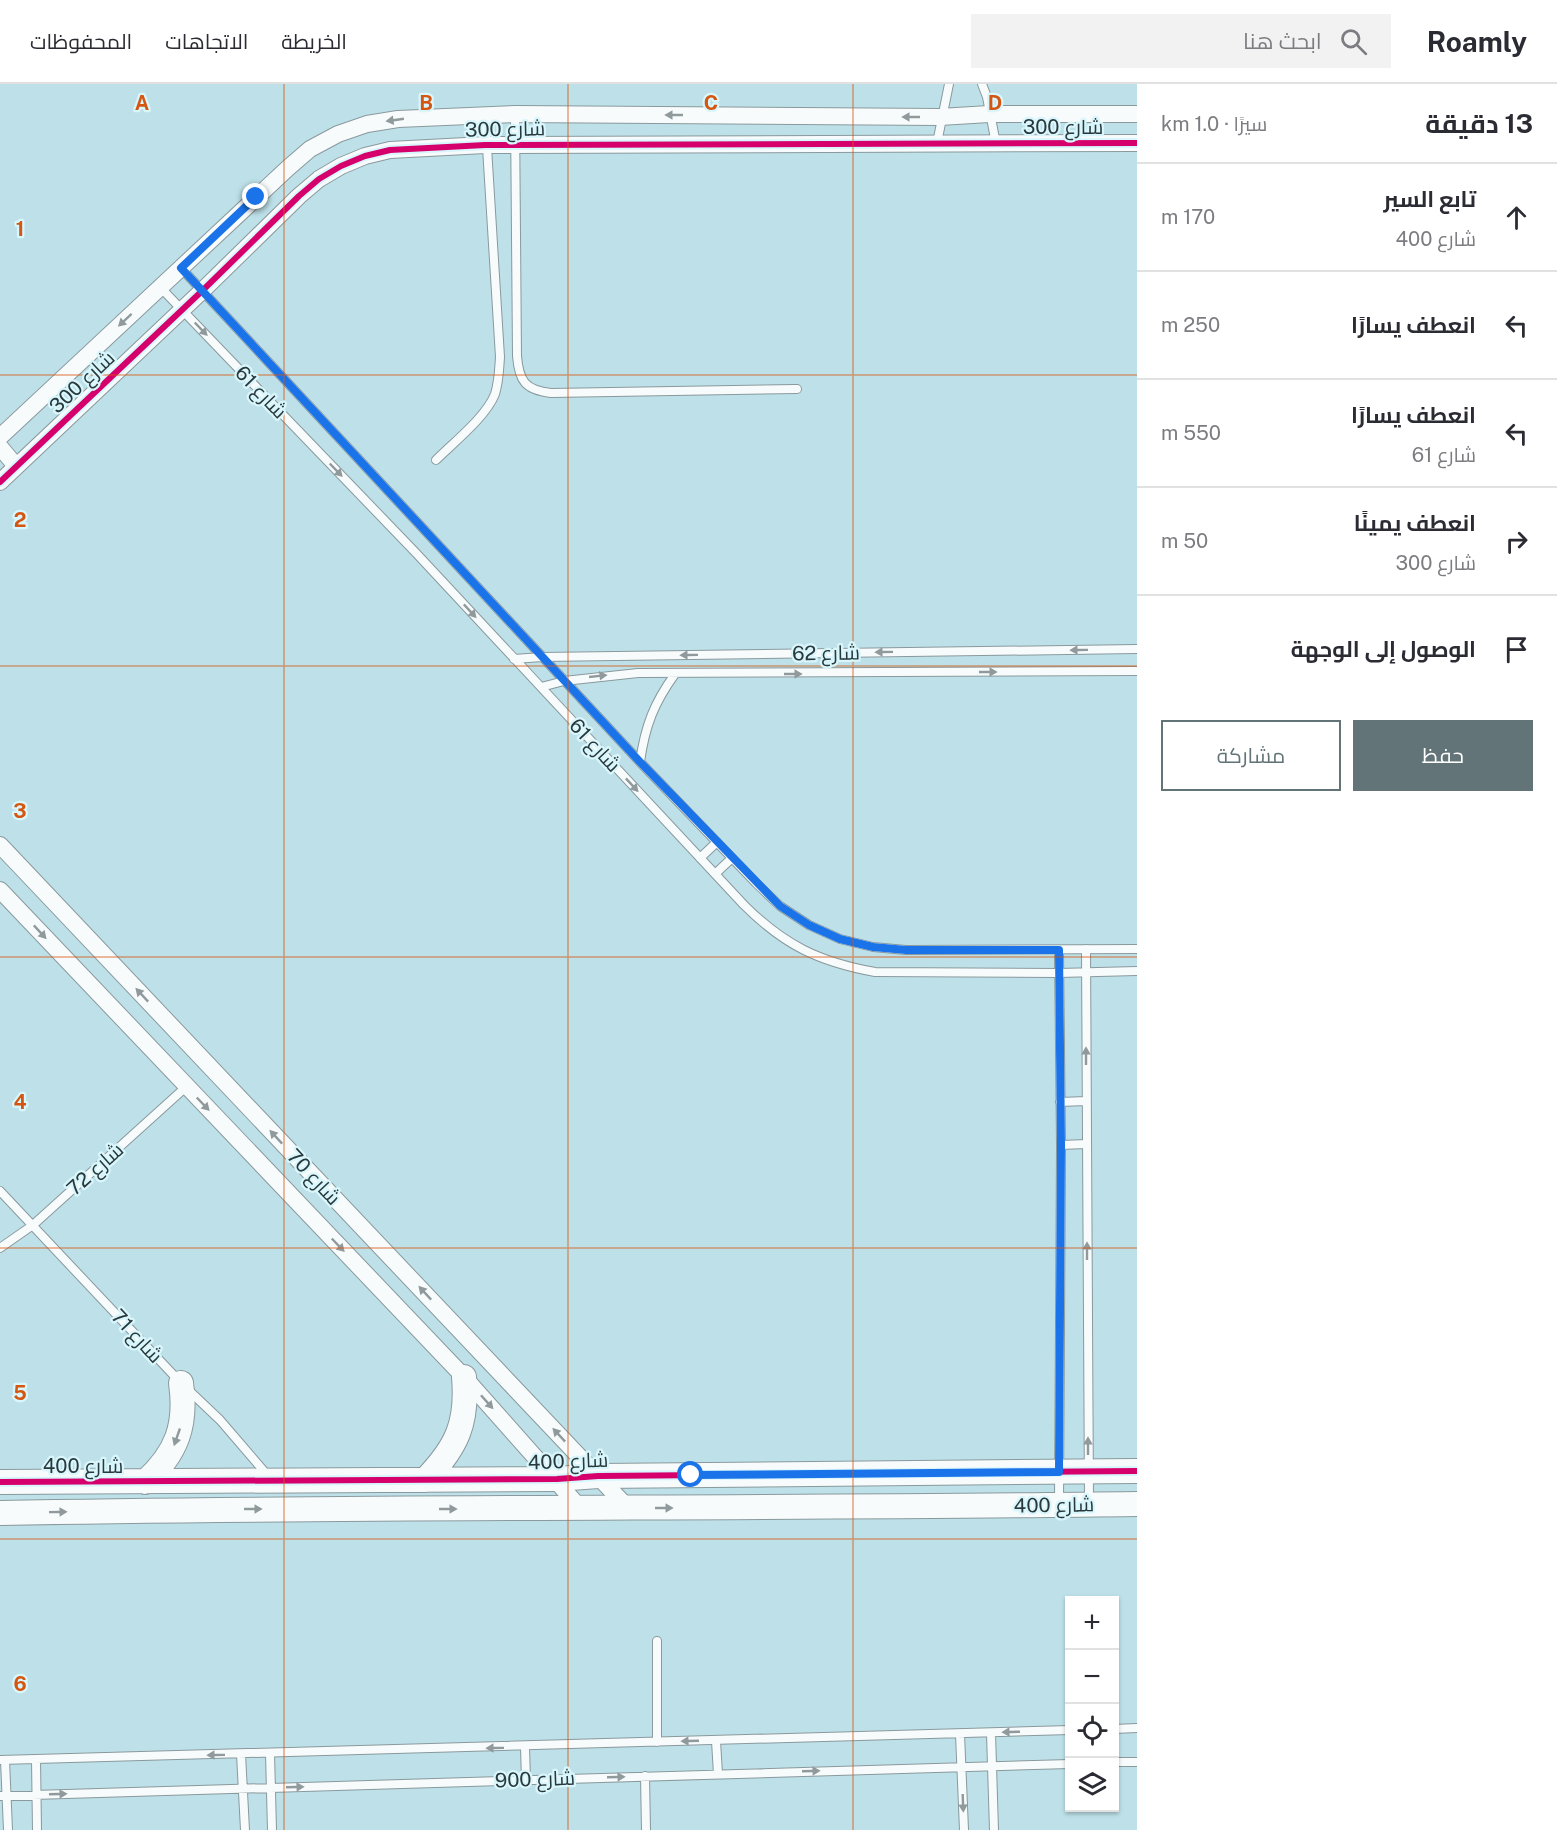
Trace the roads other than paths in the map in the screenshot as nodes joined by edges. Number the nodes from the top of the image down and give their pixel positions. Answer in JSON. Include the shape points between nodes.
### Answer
{"nodes":[{"id":1,"x":949,"y":84,"type":"edge"},
{"id":2,"x":982,"y":84,"type":"edge"},
{"id":3,"x":515,"y":114,"type":"junction"},
{"id":4,"x":989,"y":114,"type":"junction"},
{"id":5,"x":1137,"y":114,"type":"edge"},
{"id":6,"x":484,"y":115,"type":"junction"},
{"id":7,"x":940,"y":117,"type":"junction"},
{"id":8,"x":937,"y":143,"type":"junction"},
{"id":9,"x":1137,"y":143,"type":"edge"},
{"id":10,"x":996,"y":144,"type":"junction"},
{"id":11,"x":485,"y":145,"type":"junction"},
{"id":12,"x":516,"y":145,"type":"junction"},
{"id":13,"x":181,"y":268,"type":"junction"},
{"id":14,"x":160,"y":287,"type":"junction"},
{"id":15,"x":202,"y":291,"type":"junction"},
{"id":16,"x":182,"y":310,"type":"junction"},
{"id":17,"x":797,"y":389,"type":"dead end"},
{"id":18,"x":0,"y":437,"type":"edge"},
{"id":19,"x":0,"y":447,"type":"edge"},
{"id":20,"x":436,"y":460,"type":"dead end"},
{"id":21,"x":16,"y":466,"type":"junction"},
{"id":22,"x":0,"y":482,"type":"edge"},
{"id":23,"x":1137,"y":649,"type":"edge"},
{"id":24,"x":542,"y":657,"type":"junction"},
{"id":25,"x":514,"y":659,"type":"junction"},
{"id":26,"x":1137,"y":671,"type":"edge"},
{"id":27,"x":675,"y":674,"type":"junction"},
{"id":28,"x":564,"y":681,"type":"junction"},
{"id":29,"x":541,"y":687,"type":"junction"},
{"id":30,"x":640,"y":762,"type":"junction"},
{"id":31,"x":717,"y":842,"type":"junction"},
{"id":32,"x":0,"y":846,"type":"edge"},
{"id":33,"x":700,"y":858,"type":"junction"},
{"id":34,"x":732,"y":858,"type":"junction"},
{"id":35,"x":715,"y":874,"type":"junction"},
{"id":36,"x":0,"y":890,"type":"edge"},
{"id":37,"x":1086,"y":949,"type":"junction"},
{"id":38,"x":1137,"y":949,"type":"edge"},
{"id":39,"x":1059,"y":950,"type":"junction"},
{"id":40,"x":1086,"y":972,"type":"junction"},
{"id":41,"x":1137,"y":972,"type":"edge"},
{"id":42,"x":1059,"y":973,"type":"junction"},
{"id":43,"x":187,"y":1086,"type":"junction"},
{"id":44,"x":1086,"y":1101,"type":"junction"},
{"id":45,"x":1060,"y":1102,"type":"junction"},
{"id":46,"x":1086,"y":1144,"type":"junction"},
{"id":47,"x":1061,"y":1145,"type":"junction"},
{"id":48,"x":0,"y":1191,"type":"edge"},
{"id":49,"x":33,"y":1225,"type":"junction"},
{"id":50,"x":0,"y":1248,"type":"edge"},
{"id":51,"x":464,"y":1377,"type":"junction"},
{"id":52,"x":181,"y":1383,"type":"junction"},
{"id":53,"x":1137,"y":1471,"type":"edge"},
{"id":54,"x":1059,"y":1472,"type":"junction"},
{"id":55,"x":1088,"y":1472,"type":"junction"},
{"id":56,"x":598,"y":1476,"type":"junction"},
{"id":57,"x":557,"y":1479,"type":"junction"},
{"id":58,"x":425,"y":1480,"type":"junction"},
{"id":59,"x":0,"y":1482,"type":"edge"},
{"id":60,"x":145,"y":1482,"type":"junction"},
{"id":61,"x":273,"y":1482,"type":"junction"},
{"id":62,"x":1089,"y":1504,"type":"junction"},
{"id":63,"x":1137,"y":1504,"type":"edge"},
{"id":64,"x":1059,"y":1505,"type":"junction"},
{"id":65,"x":628,"y":1508,"type":"junction"},
{"id":66,"x":581,"y":1509,"type":"junction"},
{"id":67,"x":0,"y":1513,"type":"edge"},
{"id":68,"x":657,"y":1641,"type":"dead end"},
{"id":69,"x":1137,"y":1728,"type":"edge"},
{"id":70,"x":1119,"y":1729,"type":"edge"},
{"id":71,"x":1065,"y":1730,"type":"edge"},
{"id":72,"x":991,"y":1733,"type":"junction"},
{"id":73,"x":960,"y":1734,"type":"junction"},
{"id":74,"x":716,"y":1741,"type":"junction"},
{"id":75,"x":657,"y":1742,"type":"junction"},
{"id":76,"x":525,"y":1747,"type":"junction"},
{"id":77,"x":270,"y":1753,"type":"junction"},
{"id":78,"x":241,"y":1754,"type":"junction"},
{"id":79,"x":36,"y":1759,"type":"junction"},
{"id":80,"x":2,"y":1760,"type":"edge"},
{"id":81,"x":1137,"y":1761,"type":"edge"},
{"id":82,"x":1119,"y":1762,"type":"edge"},
{"id":83,"x":1065,"y":1764,"type":"edge"},
{"id":84,"x":992,"y":1766,"type":"junction"},
{"id":85,"x":961,"y":1767,"type":"junction"},
{"id":86,"x":718,"y":1774,"type":"junction"},
{"id":87,"x":645,"y":1776,"type":"junction"},
{"id":88,"x":526,"y":1780,"type":"junction"},
{"id":89,"x":271,"y":1787,"type":"junction"},
{"id":90,"x":243,"y":1788,"type":"junction"},
{"id":91,"x":37,"y":1794,"type":"junction"},
{"id":92,"x":3,"y":1796,"type":"edge"},
{"id":93,"x":8,"y":1830,"type":"edge"},
{"id":94,"x":38,"y":1830,"type":"edge"},
{"id":95,"x":245,"y":1830,"type":"edge"},
{"id":96,"x":272,"y":1830,"type":"edge"},
{"id":97,"x":646,"y":1830,"type":"edge"},
{"id":98,"x":964,"y":1830,"type":"edge"},
{"id":99,"x":994,"y":1830,"type":"edge"}],
"edges":[{"from":1,"to":7,"type":"lane"},
{"from":2,"to":4,"type":"lane"},
{"from":3,"to":6,"type":"street","name":"شارع 300"},
{"from":7,"to":3,"type":"street","name":"شارع 300","one_way":true},
{"from":3,"to":12,"type":"lane"},
{"from":4,"to":5,"type":"street","name":"شارع 300"},
{"from":4,"to":7,"type":"street","name":"شارع 300"},
{"from":4,"to":10,"type":"lane"},
{"from":6,"to":11,"type":"lane"},
{"from":6,"to":13,"type":"street","name":"شارع 300","one_way":true,"via":[[398,119],[338,134],[310,149]]},
{"from":7,"to":8,"type":"lane"},
{"from":8,"to":10,"type":"street","name":"شارع 300"},
{"from":8,"to":12,"type":"street","name":"شارع 300"},
{"from":9,"to":10,"type":"street","name":"شارع 300"},
{"from":11,"to":12,"type":"street","name":"شارع 300"},
{"from":11,"to":15,"type":"street","name":"شارع 300","via":[[390,150],[341,166],[299,196]]},
{"from":11,"to":20,"type":"lane","via":[[499,377],[494,396],[483,412]]},
{"from":12,"to":17,"type":"lane","via":[[517,356],[523,382],[536,391],[551,393]]},
{"from":13,"to":14,"type":"street","name":"شارع 300"},
{"from":13,"to":15,"type":"lane","name":"شارع 61"},
{"from":14,"to":16,"type":"lane","name":"شارع 61"},
{"from":14,"to":18,"type":"street","name":"شارع 300","one_way":true},
{"from":15,"to":16,"type":"street","name":"شارع 300"},
{"from":15,"to":24,"type":"lane","name":"شارع 61"},
{"from":16,"to":21,"type":"street","name":"شارع 300"},
{"from":16,"to":25,"type":"lane","name":"شارع 61","one_way":true},
{"from":19,"to":21,"type":"street"},
{"from":21,"to":22,"type":"street","name":"شارع 300"},
{"from":23,"to":24,"type":"lane","name":"شارع 62","one_way":true},
{"from":24,"to":25,"type":"lane","name":"شارع 62"},
{"from":24,"to":28,"type":"lane","name":"شارع 61"},
{"from":25,"to":29,"type":"lane","name":"شارع 61"},
{"from":27,"to":26,"type":"lane","name":"شارع 62","one_way":true},
{"from":28,"to":27,"type":"lane","name":"شارع 62","one_way":true,"via":[[638,673]]},
{"from":27,"to":30,"type":"lane","via":[[650,715]]},
{"from":28,"to":29,"type":"lane","name":"شارع 62"},
{"from":28,"to":30,"type":"lane","name":"شارع 61"},
{"from":29,"to":33,"type":"lane","name":"شارع 61","one_way":true},
{"from":30,"to":31,"type":"lane","name":"شارع 61"},
{"from":31,"to":33,"type":"lane"},
{"from":31,"to":34,"type":"lane","name":"شارع 61"},
{"from":56,"to":32,"type":"street","name":"شارع 70","one_way":true},
{"from":33,"to":35,"type":"lane","name":"شارع 61"},
{"from":34,"to":35,"type":"lane"},
{"from":34,"to":39,"type":"lane","name":"شارع 61","via":[[780,906],[840,939],[906,950]]},
{"from":35,"to":42,"type":"lane","name":"شارع 61","via":[[765,926],[790,944],[846,967],[875,972]]},
{"from":36,"to":43,"type":"street","name":"شارع 70","one_way":true},
{"from":37,"to":38,"type":"lane","name":"شارع 61"},
{"from":37,"to":39,"type":"lane","name":"شارع 61"},
{"from":37,"to":40,"type":"lane"},
{"from":39,"to":42,"type":"lane"},
{"from":40,"to":41,"type":"lane","name":"شارع 61"},
{"from":40,"to":42,"type":"lane","name":"شارع 61"},
{"from":44,"to":40,"type":"lane","one_way":true},
{"from":42,"to":45,"type":"lane"},
{"from":43,"to":49,"type":"lane","name":"شارع 72"},
{"from":43,"to":51,"type":"street","name":"شارع 70","one_way":true},
{"from":44,"to":45,"type":"lane"},
{"from":44,"to":46,"type":"lane"},
{"from":45,"to":47,"type":"lane"},
{"from":46,"to":47,"type":"lane"},
{"from":55,"to":46,"type":"lane","one_way":true},
{"from":47,"to":54,"type":"lane"},
{"from":48,"to":49,"type":"lane","name":"شارع 71"},
{"from":49,"to":50,"type":"lane","name":"شارع 72"},
{"from":49,"to":52,"type":"lane","name":"شارع 71"},
{"from":51,"to":57,"type":"street","name":"شارع 70","one_way":true},
{"from":51,"to":58,"type":"street","via":[[463,1422],[443,1462]]},
{"from":52,"to":60,"type":"street","one_way":true,"via":[[182,1420],[178,1438],[159,1470]]},
{"from":52,"to":61,"type":"lane","name":"شارع 71","via":[[220,1420]]},
{"from":53,"to":55,"type":"street","name":"شارع 400"},
{"from":54,"to":55,"type":"street","name":"شارع 400"},
{"from":54,"to":56,"type":"street","name":"شارع 400"},
{"from":54,"to":64,"type":"lane"},
{"from":55,"to":62,"type":"lane"},
{"from":56,"to":57,"type":"street","name":"شارع 400"},
{"from":56,"to":65,"type":"street","name":"شارع 70"},
{"from":57,"to":58,"type":"street","name":"شارع 400"},
{"from":57,"to":66,"type":"street","name":"شارع 70"},
{"from":58,"to":61,"type":"street","name":"شارع 400"},
{"from":59,"to":60,"type":"street","name":"شارع 400"},
{"from":60,"to":61,"type":"street","name":"شارع 400"},
{"from":62,"to":63,"type":"street","name":"شارع 400"},
{"from":62,"to":64,"type":"street","name":"شارع 400"},
{"from":65,"to":64,"type":"street","name":"شارع 400","one_way":true},
{"from":65,"to":66,"type":"street","name":"شارع 400"},
{"from":67,"to":66,"type":"street","name":"شارع 400","one_way":true},
{"from":68,"to":75,"type":"lane"},
{"from":69,"to":70,"type":"lane"},
{"from":71,"to":72,"type":"lane","name":"شارع 900","one_way":true},
{"from":72,"to":73,"type":"lane","name":"شارع 900"},
{"from":72,"to":84,"type":"lane"},
{"from":73,"to":74,"type":"lane","name":"شارع 900"},
{"from":73,"to":85,"type":"lane"},
{"from":74,"to":75,"type":"lane","name":"شارع 900","one_way":true},
{"from":74,"to":86,"type":"lane"},
{"from":75,"to":76,"type":"lane","name":"شارع 900"},
{"from":76,"to":77,"type":"lane","name":"شارع 900","one_way":true},
{"from":76,"to":88,"type":"lane"},
{"from":77,"to":78,"type":"lane","name":"شارع 900"},
{"from":77,"to":89,"type":"lane"},
{"from":78,"to":79,"type":"lane","name":"شارع 900","one_way":true},
{"from":78,"to":90,"type":"lane"},
{"from":79,"to":80,"type":"lane","name":"شارع 900"},
{"from":79,"to":91,"type":"lane"},
{"from":80,"to":92,"type":"lane"},
{"from":81,"to":82,"type":"lane"},
{"from":83,"to":84,"type":"lane","name":"شارع 900"},
{"from":84,"to":85,"type":"lane","name":"شارع 900"},
{"from":84,"to":99,"type":"lane"},
{"from":86,"to":85,"type":"lane","name":"شارع 900","one_way":true},
{"from":85,"to":98,"type":"lane","one_way":true},
{"from":86,"to":87,"type":"lane","name":"شارع 900"},
{"from":88,"to":87,"type":"lane","name":"شارع 900","one_way":true},
{"from":87,"to":97,"type":"lane"},
{"from":89,"to":88,"type":"lane","name":"شارع 900","one_way":true},
{"from":89,"to":90,"type":"lane","name":"شارع 900"},
{"from":89,"to":96,"type":"lane"},
{"from":91,"to":90,"type":"lane","name":"شارع 900","one_way":true},
{"from":90,"to":95,"type":"lane"},
{"from":91,"to":92,"type":"lane","name":"شارع 900"},
{"from":91,"to":94,"type":"lane"},
{"from":92,"to":93,"type":"lane"}]}
